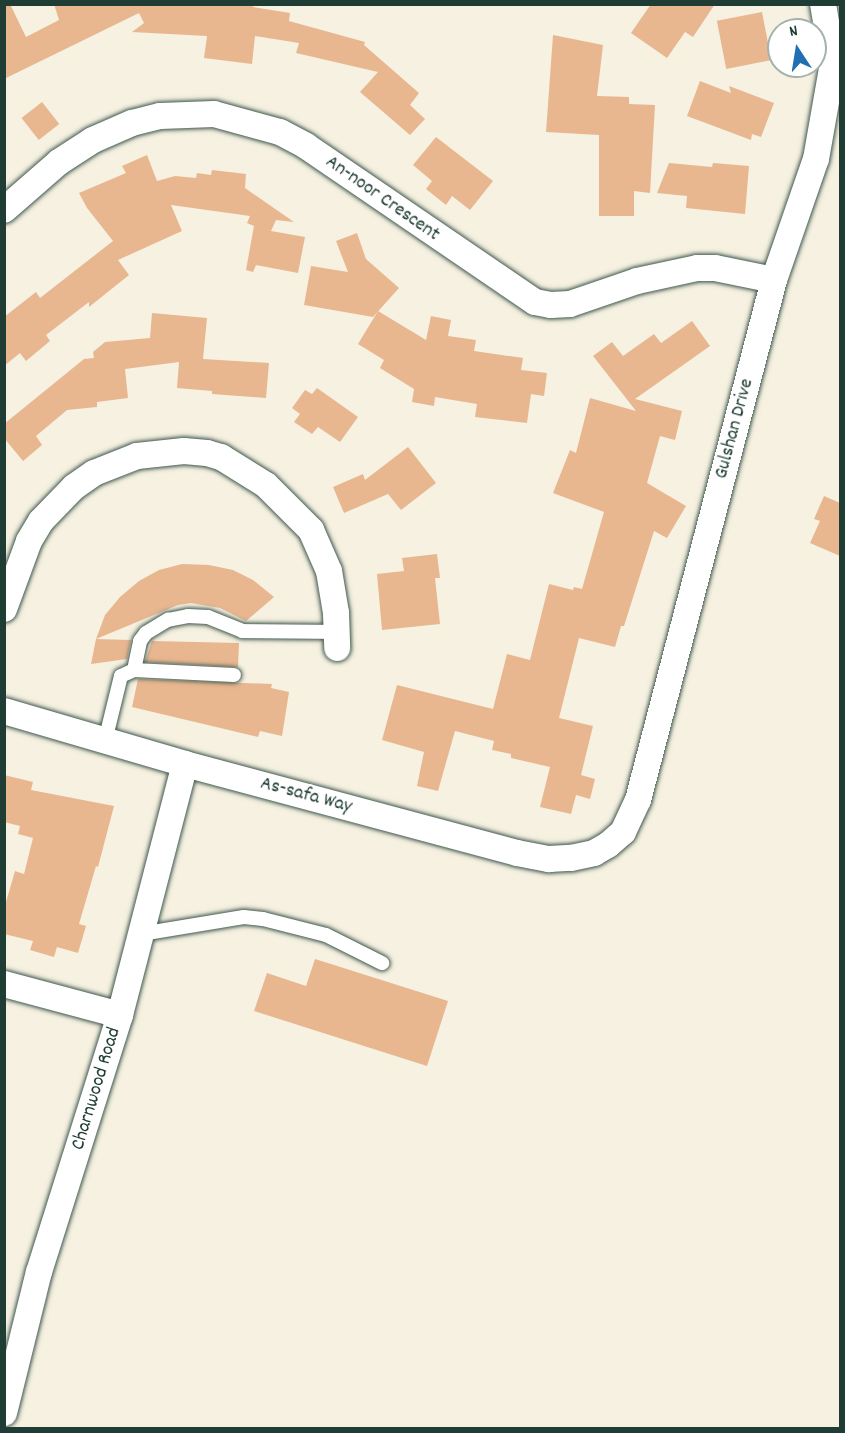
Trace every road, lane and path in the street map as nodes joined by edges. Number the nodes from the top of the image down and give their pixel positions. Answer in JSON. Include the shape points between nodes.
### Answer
{"nodes":[{"id":1,"x":823,"y":4,"type":"edge"},
{"id":2,"x":4,"y":210,"type":"edge"},
{"id":3,"x":774,"y":280,"type":"junction"},
{"id":4,"x":4,"y":609,"type":"edge"},
{"id":5,"x":337,"y":640,"type":"joint"},
{"id":6,"x":134,"y":670,"type":"junction"},
{"id":7,"x":234,"y":675,"type":"dead end"},
{"id":8,"x":4,"y":711,"type":"edge"},
{"id":9,"x":105,"y":741,"type":"junction"},
{"id":10,"x":185,"y":764,"type":"junction"},
{"id":11,"x":608,"y":845,"type":"joint"},
{"id":12,"x":141,"y":934,"type":"junction"},
{"id":13,"x":382,"y":963,"type":"dead end"},
{"id":14,"x":4,"y":984,"type":"edge"},
{"id":15,"x":120,"y":1015,"type":"junction"},
{"id":16,"x":4,"y":1413,"type":"edge"}],
"edges":[{"from":1,"to":3,"type":"street","name":"Gulshan Drive","via":[[833,63],[826,112],[816,159]]},
{"from":2,"to":3,"type":"street","name":"An-noor Crescent","via":[[59,162],[93,140],[160,116],[214,114],[280,132],[306,146],[535,302],[570,304],[697,268]]},
{"from":3,"to":11,"type":"street","name":"Gulshan Drive","via":[[638,800],[622,832]]},
{"from":4,"to":5,"type":"street","via":[[29,541],[41,521],[74,487],[94,473],[137,456],[184,451],[221,457],[266,485],[301,517],[325,557]]},
{"from":5,"to":6,"type":"lane","via":[[242,631],[208,617],[188,616],[168,620],[146,633],[140,641]]},
{"from":6,"to":7,"type":"lane"},
{"from":6,"to":9,"type":"lane","via":[[121,676]]},
{"from":8,"to":9,"type":"street","name":"As-safa Way"},
{"from":9,"to":10,"type":"street","name":"As-safa Way"},
{"from":10,"to":11,"type":"street","name":"As-safa Way","via":[[517,853],[549,859],[572,858],[594,854]]},
{"from":10,"to":12,"type":"street","name":"Charnwood Road"},
{"from":12,"to":13,"type":"lane","via":[[244,917],[263,919],[326,935]]},
{"from":12,"to":15,"type":"street","name":"Charnwood Road"},
{"from":14,"to":15,"type":"street"},
{"from":15,"to":16,"type":"street","name":"Charnwood Road","via":[[39,1272]]}]}
